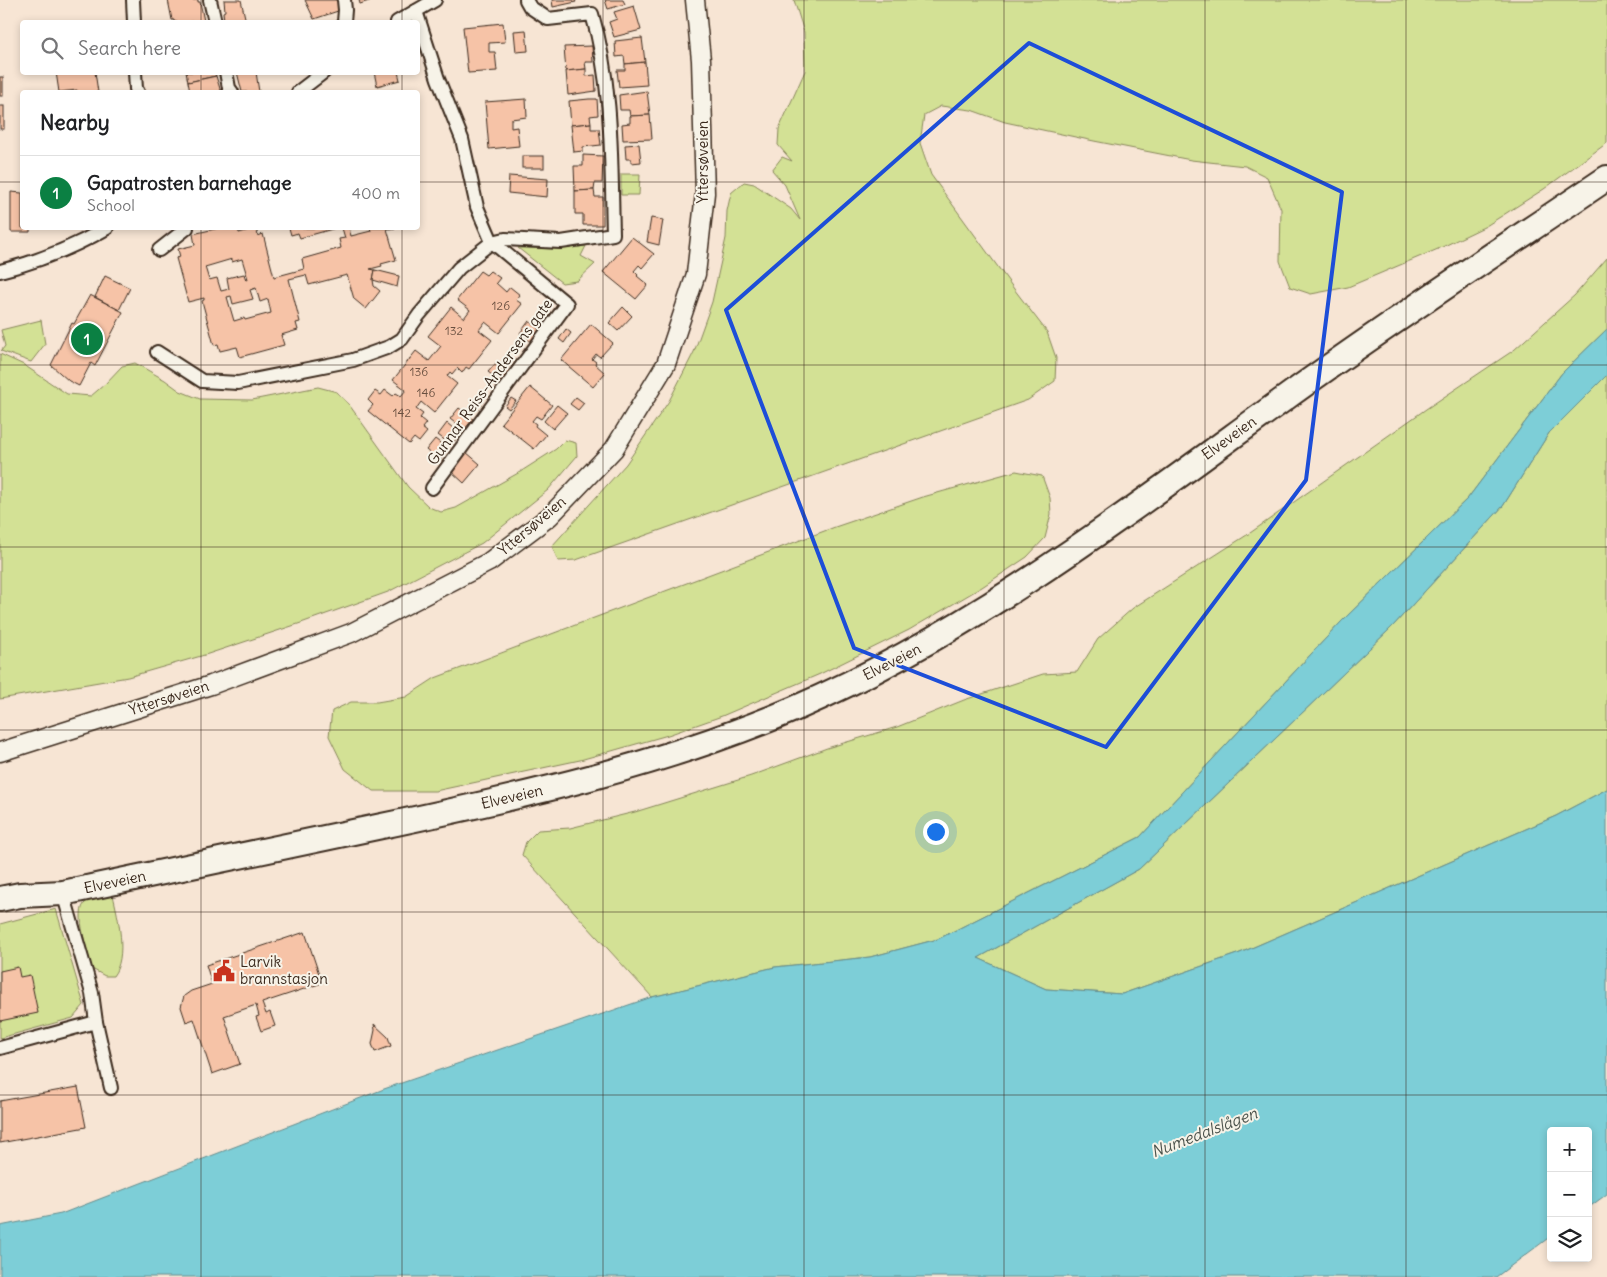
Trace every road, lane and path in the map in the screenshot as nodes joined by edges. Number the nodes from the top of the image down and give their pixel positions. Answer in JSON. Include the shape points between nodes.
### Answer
{"nodes":[{"id":1,"x":133,"y":0,"type":"edge"},
{"id":2,"x":210,"y":0,"type":"edge"},
{"id":3,"x":344,"y":0,"type":"edge"},
{"id":4,"x":435,"y":0,"type":"edge"},
{"id":5,"x":526,"y":0,"type":"edge"},
{"id":6,"x":695,"y":0,"type":"edge"},
{"id":7,"x":416,"y":11,"type":"junction"},
{"id":8,"x":134,"y":20,"type":"edge"},
{"id":9,"x":215,"y":20,"type":"edge"},
{"id":10,"x":344,"y":20,"type":"edge"},
{"id":11,"x":400,"y":20,"type":"edge"},
{"id":12,"x":419,"y":20,"type":"edge"},
{"id":13,"x":420,"y":23,"type":"edge"},
{"id":14,"x":135,"y":75,"type":"edge"},
{"id":15,"x":227,"y":75,"type":"edge"},
{"id":16,"x":320,"y":75,"type":"edge"},
{"id":17,"x":137,"y":90,"type":"edge"},
{"id":18,"x":230,"y":90,"type":"edge"},
{"id":19,"x":301,"y":90,"type":"edge"},
{"id":20,"x":1607,"y":178,"type":"edge"},
{"id":21,"x":103,"y":230,"type":"edge"},
{"id":22,"x":184,"y":230,"type":"edge"},
{"id":23,"x":492,"y":242,"type":"junction"},
{"id":24,"x":159,"y":250,"type":"dead end"},
{"id":25,"x":0,"y":272,"type":"edge"},
{"id":26,"x":157,"y":352,"type":"dead end"},
{"id":27,"x":432,"y":488,"type":"dead end"},
{"id":28,"x":0,"y":752,"type":"edge"},
{"id":29,"x":63,"y":892,"type":"junction"},
{"id":30,"x":0,"y":899,"type":"edge"},
{"id":31,"x":0,"y":916,"type":"edge"},
{"id":32,"x":96,"y":1022,"type":"junction"},
{"id":33,"x":0,"y":1048,"type":"edge"},
{"id":34,"x":111,"y":1088,"type":"dead end"}],
"edges":[{"from":1,"to":8,"type":"street"},
{"from":2,"to":9,"type":"street"},
{"from":3,"to":10,"type":"street"},
{"from":4,"to":7,"type":"street"},
{"from":5,"to":23,"type":"street","via":[[548,19],[592,14],[600,39],[609,110],[612,234],[562,242],[505,239]]},
{"from":6,"to":28,"type":"main road","name":"Yttersøveien","via":[[701,60],[705,193],[696,274],[666,364],[614,449],[550,516],[489,562],[351,633],[211,685]]},
{"from":7,"to":11,"type":"street"},
{"from":7,"to":12,"type":"street","name":"Gunnar Reiss-Andersens gate"},
{"from":13,"to":23,"type":"street","name":"Gunnar Reiss-Andersens gate","via":[[462,139],[477,207]]},
{"from":14,"to":17,"type":"street"},
{"from":15,"to":18,"type":"street"},
{"from":16,"to":19,"type":"street"},
{"from":20,"to":29,"type":"highway","name":"Elveveien","via":[[1319,374],[1008,594],[935,639],[861,678],[720,738],[662,759],[592,778],[464,809]]},
{"from":21,"to":25,"type":"street"},
{"from":22,"to":24,"type":"street"},
{"from":23,"to":26,"type":"street","via":[[459,268],[402,339],[353,360],[238,383],[202,381]]},
{"from":23,"to":27,"type":"street","name":"Gunnar Reiss-Andersens gate","via":[[567,304]]},
{"from":29,"to":30,"type":"highway","name":"Elveveien"},
{"from":29,"to":31,"type":"highway","name":"Elveveien","via":[[23,910]]},
{"from":29,"to":32,"type":"street","name":"Elveveien","via":[[92,993]]},
{"from":32,"to":33,"type":"street"},
{"from":32,"to":34,"type":"street","name":"Elveveien"}]}
